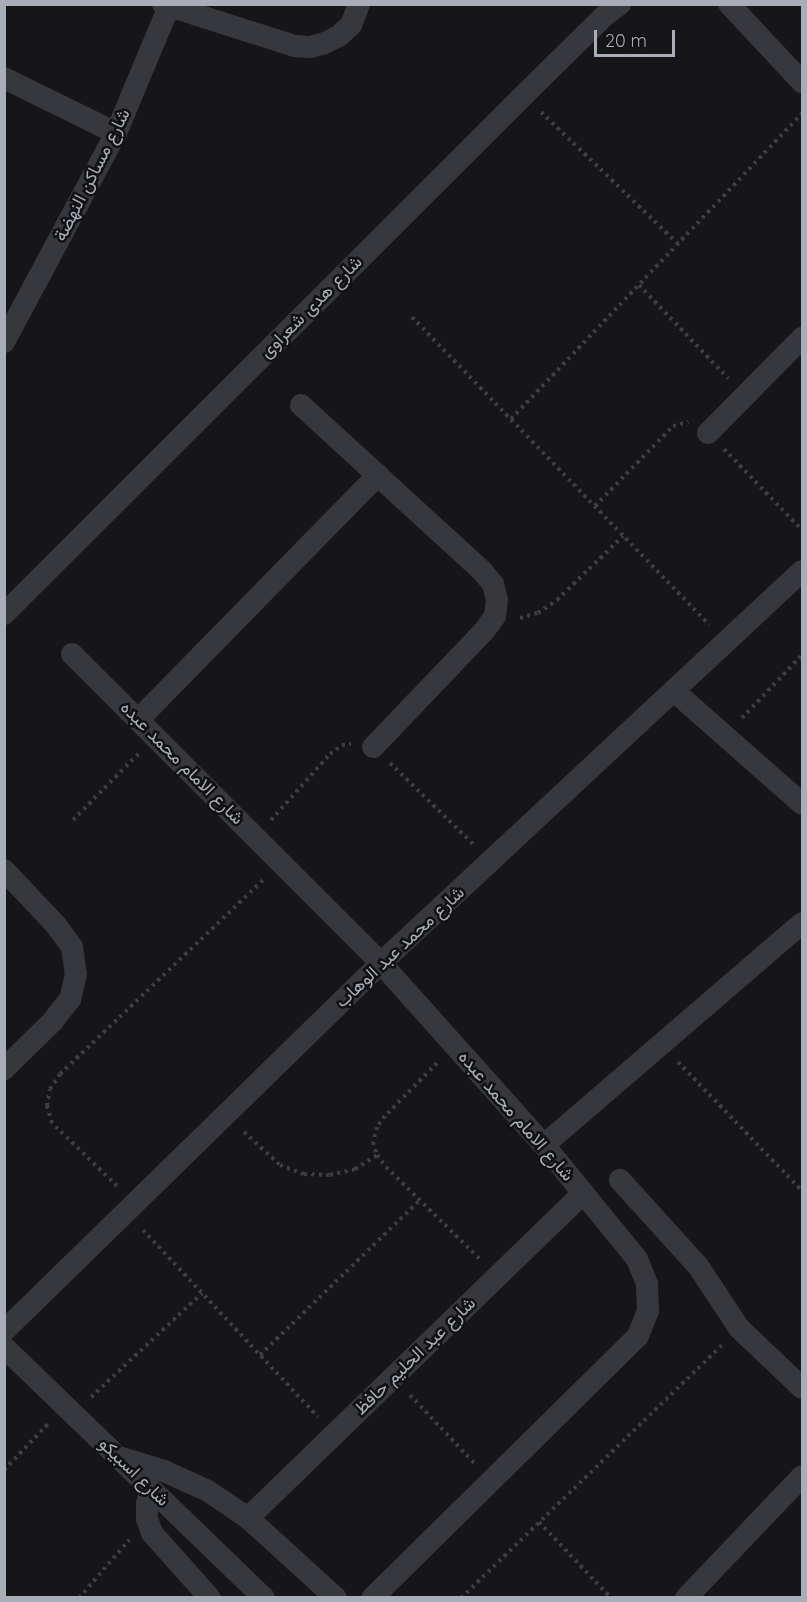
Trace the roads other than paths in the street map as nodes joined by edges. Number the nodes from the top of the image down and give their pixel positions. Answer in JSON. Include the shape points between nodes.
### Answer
{"nodes":[{"id":1,"x":359,"y":4,"type":"edge"},
{"id":2,"x":620,"y":4,"type":"edge"},
{"id":3,"x":729,"y":4,"type":"edge"},
{"id":4,"x":167,"y":5,"type":"edge"},
{"id":5,"x":4,"y":78,"type":"edge"},
{"id":6,"x":802,"y":82,"type":"edge"},
{"id":7,"x":116,"y":133,"type":"junction"},
{"id":8,"x":802,"y":338,"type":"edge"},
{"id":9,"x":4,"y":342,"type":"edge"},
{"id":10,"x":301,"y":405,"type":"dead end"},
{"id":11,"x":708,"y":433,"type":"road end"},
{"id":12,"x":378,"y":476,"type":"junction"},
{"id":13,"x":802,"y":571,"type":"edge"},
{"id":14,"x":4,"y":614,"type":"edge"},
{"id":15,"x":72,"y":654,"type":"dead end"},
{"id":16,"x":674,"y":691,"type":"junction"},
{"id":17,"x":138,"y":720,"type":"junction"},
{"id":18,"x":373,"y":747,"type":"road end"},
{"id":19,"x":802,"y":804,"type":"edge"},
{"id":20,"x":4,"y":870,"type":"edge"},
{"id":21,"x":802,"y":923,"type":"edge"},
{"id":22,"x":381,"y":963,"type":"junction"},
{"id":23,"x":4,"y":1068,"type":"edge"},
{"id":24,"x":544,"y":1145,"type":"junction"},
{"id":25,"x":620,"y":1180,"type":"dead end"},
{"id":26,"x":583,"y":1193,"type":"junction"},
{"id":27,"x":4,"y":1332,"type":"edge"},
{"id":28,"x":4,"y":1347,"type":"edge"},
{"id":29,"x":802,"y":1388,"type":"edge"},
{"id":30,"x":118,"y":1457,"type":"junction"},
{"id":31,"x":802,"y":1476,"type":"edge"},
{"id":32,"x":151,"y":1489,"type":"junction"},
{"id":33,"x":248,"y":1518,"type":"junction"},
{"id":34,"x":210,"y":1598,"type":"edge"},
{"id":35,"x":264,"y":1598,"type":"edge"},
{"id":36,"x":336,"y":1598,"type":"edge"},
{"id":37,"x":372,"y":1598,"type":"edge"},
{"id":38,"x":686,"y":1598,"type":"edge"}],
"edges":[{"from":1,"to":4,"type":"street","via":[[351,25],[339,36],[310,46],[295,45]]},
{"from":2,"to":14,"type":"street","name":"شارع هدى شعراوى"},
{"from":3,"to":6,"type":"street"},
{"from":4,"to":7,"type":"street","name":"شارع مساكن النهضة"},
{"from":5,"to":7,"type":"street"},
{"from":7,"to":9,"type":"street","name":"شارع مساكن النهضة"},
{"from":8,"to":11,"type":"street"},
{"from":10,"to":12,"type":"street"},
{"from":12,"to":17,"type":"street"},
{"from":12,"to":18,"type":"street","via":[[493,584],[497,600],[495,616],[485,630]]},
{"from":13,"to":16,"type":"street","name":"شارع محمد عبد الوهاب"},
{"from":15,"to":17,"type":"street","name":"شارع الامام محمد عبده"},
{"from":16,"to":19,"type":"street"},
{"from":16,"to":22,"type":"street","name":"شارع محمد عبد الوهاب"},
{"from":17,"to":22,"type":"street","name":"شارع الامام محمد عبده"},
{"from":20,"to":23,"type":"street","via":[[57,925],[72,947],[76,974],[70,999]]},
{"from":21,"to":24,"type":"street"},
{"from":22,"to":24,"type":"street","name":"شارع الامام محمد عبده"},
{"from":22,"to":27,"type":"street","name":"شارع محمد عبد الوهاب"},
{"from":24,"to":26,"type":"street","name":"شارع الامام محمد عبده"},
{"from":25,"to":29,"type":"street","via":[[698,1266],[739,1328]]},
{"from":26,"to":33,"type":"street","name":"شارع عبد الحليم حافظ"},
{"from":26,"to":37,"type":"street","name":"شارع الامام محمد عبده","via":[[637,1259],[647,1284],[648,1311],[638,1336]]},
{"from":28,"to":30,"type":"street","name":"شارع اسبيكو"},
{"from":30,"to":32,"type":"street","name":"شارع اسبيكو"},
{"from":30,"to":33,"type":"street","via":[[164,1471],[207,1491]]},
{"from":31,"to":38,"type":"street"},
{"from":32,"to":34,"type":"street","via":[[147,1519],[152,1533]]},
{"from":32,"to":35,"type":"street","name":"شارع اسبيكو"},
{"from":33,"to":36,"type":"street"}]}
